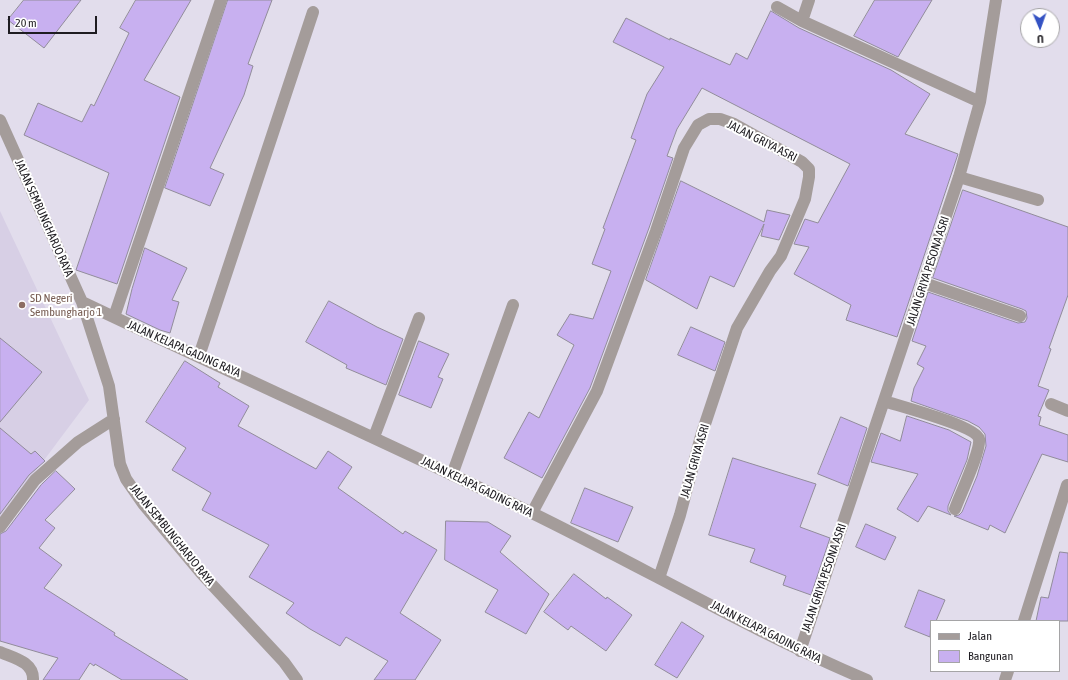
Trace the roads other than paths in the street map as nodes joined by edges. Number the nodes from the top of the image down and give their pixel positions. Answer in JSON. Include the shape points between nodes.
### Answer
{"nodes":[{"id":1,"x":221,"y":0,"type":"edge"},
{"id":2,"x":809,"y":0,"type":"edge"},
{"id":3,"x":996,"y":0,"type":"edge"},
{"id":4,"x":777,"y":7,"type":"dead end"},
{"id":5,"x":314,"y":12,"type":"dead end"},
{"id":6,"x":802,"y":21,"type":"junction"},
{"id":7,"x":980,"y":102,"type":"junction"},
{"id":8,"x":0,"y":120,"type":"edge"},
{"id":9,"x":959,"y":177,"type":"junction"},
{"id":10,"x":1038,"y":200,"type":"dead end"},
{"id":11,"x":924,"y":283,"type":"junction"},
{"id":12,"x":82,"y":302,"type":"junction"},
{"id":13,"x":513,"y":305,"type":"dead end"},
{"id":14,"x":1020,"y":316,"type":"dead end"},
{"id":15,"x":114,"y":317,"type":"junction"},
{"id":16,"x":419,"y":318,"type":"dead end"},
{"id":17,"x":199,"y":356,"type":"junction"},
{"id":18,"x":884,"y":401,"type":"junction"},
{"id":19,"x":1051,"y":404,"type":"dead end"},
{"id":20,"x":1068,"y":411,"type":"edge"},
{"id":21,"x":114,"y":419,"type":"junction"},
{"id":22,"x":374,"y":437,"type":"junction"},
{"id":23,"x":452,"y":475,"type":"junction"},
{"id":24,"x":1067,"y":484,"type":"edge"},
{"id":25,"x":955,"y":509,"type":"dead end"},
{"id":26,"x":532,"y":513,"type":"junction"},
{"id":27,"x":0,"y":527,"type":"edge"},
{"id":28,"x":659,"y":578,"type":"junction"},
{"id":29,"x":1024,"y":620,"type":"edge"},
{"id":30,"x":800,"y":651,"type":"junction"},
{"id":31,"x":0,"y":652,"type":"edge"},
{"id":32,"x":853,"y":677,"type":"edge"},
{"id":33,"x":33,"y":680,"type":"edge"},
{"id":34,"x":297,"y":680,"type":"edge"},
{"id":35,"x":867,"y":680,"type":"edge"}],
"edges":[{"from":1,"to":15,"type":"street"},
{"from":2,"to":6,"type":"street"},
{"from":3,"to":7,"type":"street","name":"JALAN GRIYA PESONA ASRI"},
{"from":4,"to":6,"type":"street"},
{"from":5,"to":17,"type":"street"},
{"from":6,"to":7,"type":"street"},
{"from":7,"to":9,"type":"street","name":"JALAN GRIYA PESONA ASRI"},
{"from":8,"to":12,"type":"street","name":"JALAN SEMBUNGHARJO RAYA"},
{"from":9,"to":10,"type":"street"},
{"from":9,"to":11,"type":"street","name":"JALAN GRIYA PESONA ASRI"},
{"from":11,"to":14,"type":"street"},
{"from":11,"to":18,"type":"street","name":"JALAN GRIYA PESONA ASRI"},
{"from":12,"to":15,"type":"street","name":"JALAN KELAPA GADING RAYA"},
{"from":12,"to":21,"type":"street","name":"JALAN SEMBUNGHARJO RAYA","via":[[105,371]]},
{"from":13,"to":23,"type":"street"},
{"from":15,"to":17,"type":"street","name":"JALAN KELAPA GADING RAYA"},
{"from":16,"to":22,"type":"street"},
{"from":17,"to":22,"type":"street","name":"JALAN KELAPA GADING RAYA"},
{"from":18,"to":25,"type":"street","via":[[955,424],[974,432],[979,439],[978,450]]},
{"from":18,"to":30,"type":"street","name":"JALAN GRIYA PESONA ASRI"},
{"from":19,"to":20,"type":"street"},
{"from":21,"to":27,"type":"street","via":[[78,442],[35,480]]},
{"from":21,"to":34,"type":"street","name":"JALAN SEMBUNGHARJO RAYA","via":[[120,464],[126,479],[201,573],[284,662]]},
{"from":22,"to":23,"type":"street","name":"JALAN KELAPA GADING RAYA"},
{"from":23,"to":26,"type":"street","name":"JALAN KELAPA GADING RAYA"},
{"from":24,"to":29,"type":"street"},
{"from":26,"to":28,"type":"street","name":"JALAN KELAPA GADING RAYA"},
{"from":26,"to":28,"type":"street","name":"JALAN GRIYA ASRI","via":[[597,391],[684,148],[698,125],[709,119],[720,119],[734,124],[802,162],[809,169],[809,178],[805,199],[789,240],[737,328],[701,436],[680,515]]},
{"from":28,"to":30,"type":"street","name":"JALAN KELAPA GADING RAYA"},
{"from":30,"to":32,"type":"street","name":"JALAN KELAPA GADING RAYA"},
{"from":31,"to":33,"type":"street","via":[[28,665],[33,671]]},
{"from":32,"to":35,"type":"street","name":"JALAN KELAPA GADING RAYA"}]}
